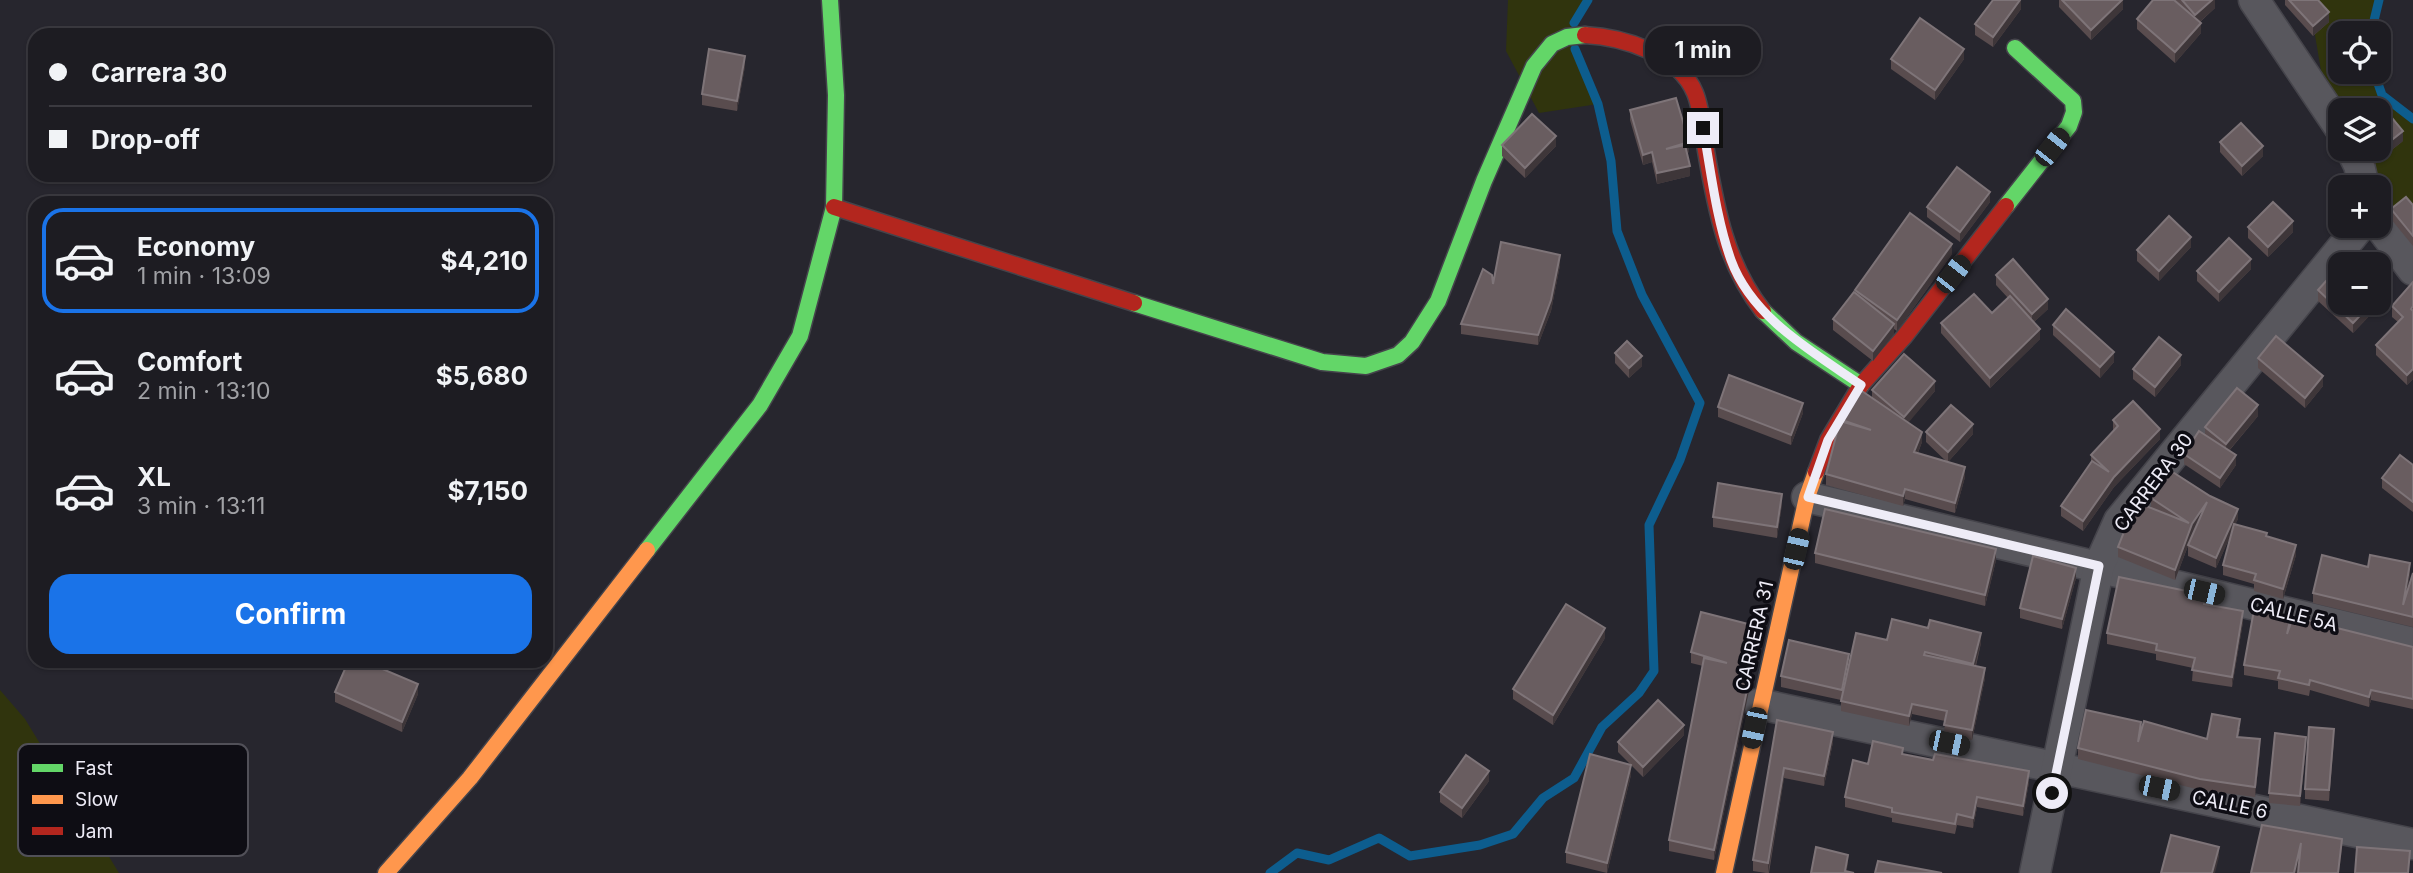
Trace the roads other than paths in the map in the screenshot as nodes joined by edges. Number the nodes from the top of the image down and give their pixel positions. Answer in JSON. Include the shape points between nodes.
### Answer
{"nodes":[{"id":1,"x":830,"y":0,"type":"edge"},
{"id":2,"x":2254,"y":0,"type":"edge"},
{"id":3,"x":2015,"y":48,"type":"dead end"},
{"id":4,"x":2328,"y":110,"type":"edge"},
{"id":5,"x":834,"y":207,"type":"junction"},
{"id":6,"x":2350,"y":238,"type":"edge"},
{"id":7,"x":2389,"y":238,"type":"edge"},
{"id":8,"x":2413,"y":270,"type":"edge"},
{"id":9,"x":1861,"y":385,"type":"junction"},
{"id":10,"x":1808,"y":497,"type":"junction"},
{"id":11,"x":2099,"y":566,"type":"junction"},
{"id":12,"x":2413,"y":643,"type":"edge"},
{"id":13,"x":1759,"y":704,"type":"junction"},
{"id":14,"x":2057,"y":766,"type":"junction"},
{"id":15,"x":2413,"y":845,"type":"edge"},
{"id":16,"x":386,"y":873,"type":"edge"},
{"id":17,"x":1724,"y":873,"type":"edge"},
{"id":18,"x":2035,"y":873,"type":"edge"}],
"edges":[{"from":1,"to":5,"type":"street","via":[[836,95]]},
{"from":2,"to":4,"type":"street"},
{"from":3,"to":9,"type":"street","name":"CARRERA 31","via":[[2073,101],[2069,126]]},
{"from":5,"to":9,"type":"street","via":[[1311,360],[1339,367],[1384,362],[1414,341],[1444,287],[1538,59],[1561,39],[1580,34],[1610,38],[1648,49],[1683,74],[1695,92],[1731,262],[1765,313],[1803,346]]},
{"from":5,"to":16,"type":"street","via":[[800,335],[760,405],[470,778]]},
{"from":6,"to":11,"type":"street","name":"CARRERA 30","via":[[2119,521]]},
{"from":7,"to":8,"type":"street"},
{"from":9,"to":10,"type":"street","name":"CARRERA 31","via":[[1842,413]]},
{"from":10,"to":11,"type":"street","name":"CALLE 5A"},
{"from":10,"to":13,"type":"street","name":"CARRERA 31"},
{"from":11,"to":12,"type":"street","name":"CALLE 5A"},
{"from":11,"to":14,"type":"street","name":"CARRERA 30"},
{"from":13,"to":14,"type":"street","name":"CALLE 6"},
{"from":13,"to":17,"type":"street","name":"CARRERA 31"},
{"from":14,"to":15,"type":"street","name":"CALLE 6"},
{"from":14,"to":18,"type":"street","name":"CARRERA 30"}]}
